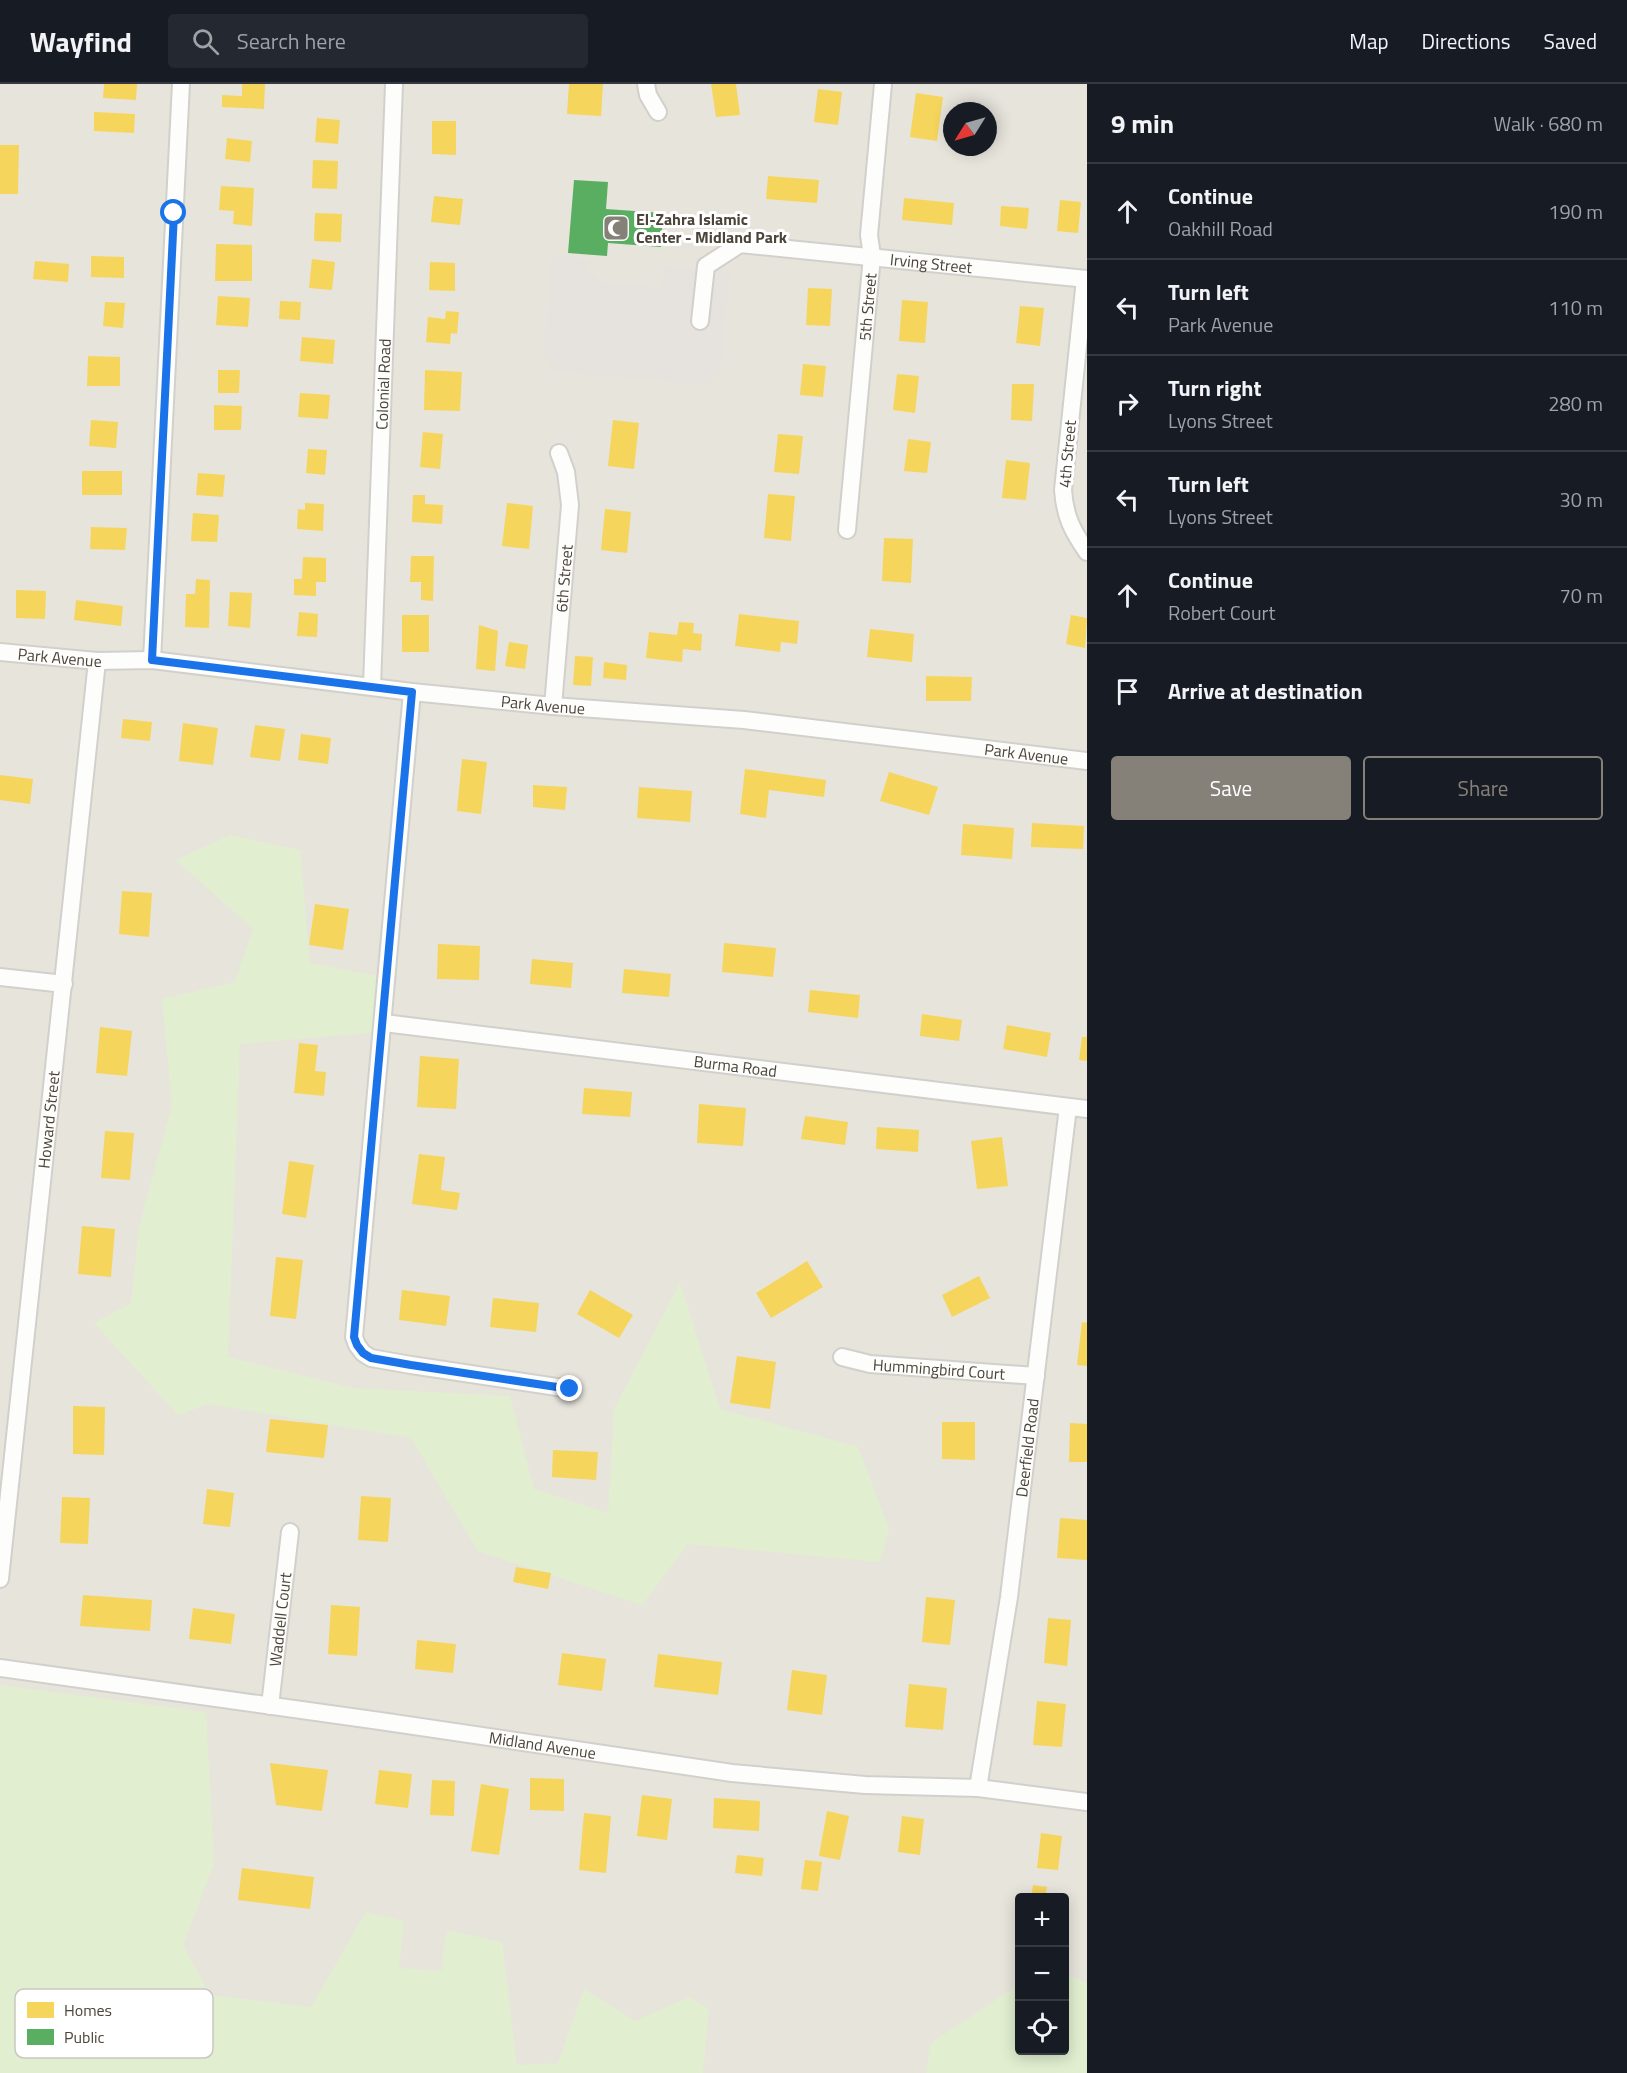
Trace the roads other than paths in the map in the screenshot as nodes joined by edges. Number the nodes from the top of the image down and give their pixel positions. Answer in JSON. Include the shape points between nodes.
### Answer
{"nodes":[{"id":1,"x":181,"y":84,"type":"edge"},
{"id":2,"x":394,"y":84,"type":"edge"},
{"id":3,"x":646,"y":84,"type":"edge"},
{"id":4,"x":883,"y":84,"type":"edge"},
{"id":5,"x":658,"y":112,"type":"dead end"},
{"id":6,"x":872,"y":256,"type":"junction"},
{"id":7,"x":1086,"y":279,"type":"edge"},
{"id":8,"x":700,"y":321,"type":"dead end"},
{"id":9,"x":559,"y":453,"type":"dead end"},
{"id":10,"x":847,"y":530,"type":"dead end"},
{"id":11,"x":1087,"y":552,"type":"edge"},
{"id":12,"x":0,"y":652,"type":"edge"},
{"id":13,"x":152,"y":660,"type":"junction"},
{"id":14,"x":97,"y":661,"type":"junction"},
{"id":15,"x":372,"y":686,"type":"junction"},
{"id":16,"x":412,"y":692,"type":"junction"},
{"id":17,"x":553,"y":706,"type":"junction"},
{"id":18,"x":1087,"y":761,"type":"edge"},
{"id":19,"x":0,"y":977,"type":"edge"},
{"id":20,"x":64,"y":984,"type":"junction"},
{"id":21,"x":384,"y":1023,"type":"junction"},
{"id":22,"x":1068,"y":1107,"type":"junction"},
{"id":23,"x":1087,"y":1109,"type":"edge"},
{"id":24,"x":842,"y":1358,"type":"dead end"},
{"id":25,"x":1036,"y":1376,"type":"junction"},
{"id":26,"x":570,"y":1389,"type":"dead end"},
{"id":27,"x":290,"y":1532,"type":"dead end"},
{"id":28,"x":0,"y":1579,"type":"edge"},
{"id":29,"x":0,"y":1668,"type":"edge"},
{"id":30,"x":270,"y":1706,"type":"junction"},
{"id":31,"x":978,"y":1788,"type":"junction"},
{"id":32,"x":1087,"y":1802,"type":"edge"}],
"edges":[{"from":1,"to":13,"type":"street"},
{"from":2,"to":15,"type":"street","name":"Colonial Road"},
{"from":3,"to":5,"type":"street"},
{"from":4,"to":6,"type":"street","name":"5th Street","via":[[869,235]]},
{"from":6,"to":7,"type":"street","name":"Irving Street"},
{"from":6,"to":8,"type":"street","name":"Irving Street","via":[[740,244],[706,266]]},
{"from":6,"to":10,"type":"street","name":"5th Street"},
{"from":7,"to":11,"type":"street","name":"4th Street","via":[[1063,490],[1064,510],[1072,531]]},
{"from":9,"to":17,"type":"street","name":"6th Street","via":[[570,505]]},
{"from":12,"to":14,"type":"street","name":"Park Avenue"},
{"from":13,"to":14,"type":"street","name":"Park Avenue"},
{"from":13,"to":15,"type":"street","name":"Park Avenue"},
{"from":14,"to":20,"type":"street","name":"Howard Street"},
{"from":15,"to":16,"type":"street","name":"Park Avenue"},
{"from":16,"to":17,"type":"street","name":"Park Avenue"},
{"from":16,"to":21,"type":"street"},
{"from":17,"to":18,"type":"street","name":"Park Avenue","via":[[744,720]]},
{"from":19,"to":20,"type":"street"},
{"from":20,"to":28,"type":"street","name":"Howard Street"},
{"from":21,"to":22,"type":"street","name":"Burma Road"},
{"from":21,"to":26,"type":"street","via":[[354,1337],[357,1345],[371,1358]]},
{"from":22,"to":23,"type":"street","name":"Burma Road"},
{"from":22,"to":25,"type":"street","name":"Deerfield Road"},
{"from":24,"to":25,"type":"street","name":"Hummingbird Court","via":[[870,1364]]},
{"from":25,"to":31,"type":"street","name":"Deerfield Road","via":[[1009,1597]]},
{"from":27,"to":30,"type":"street","name":"Waddell Court"},
{"from":29,"to":30,"type":"street","name":"Midland Avenue"},
{"from":30,"to":31,"type":"street","name":"Midland Avenue","via":[[732,1773],[865,1785]]},
{"from":31,"to":32,"type":"street","name":"Midland Avenue"}]}
